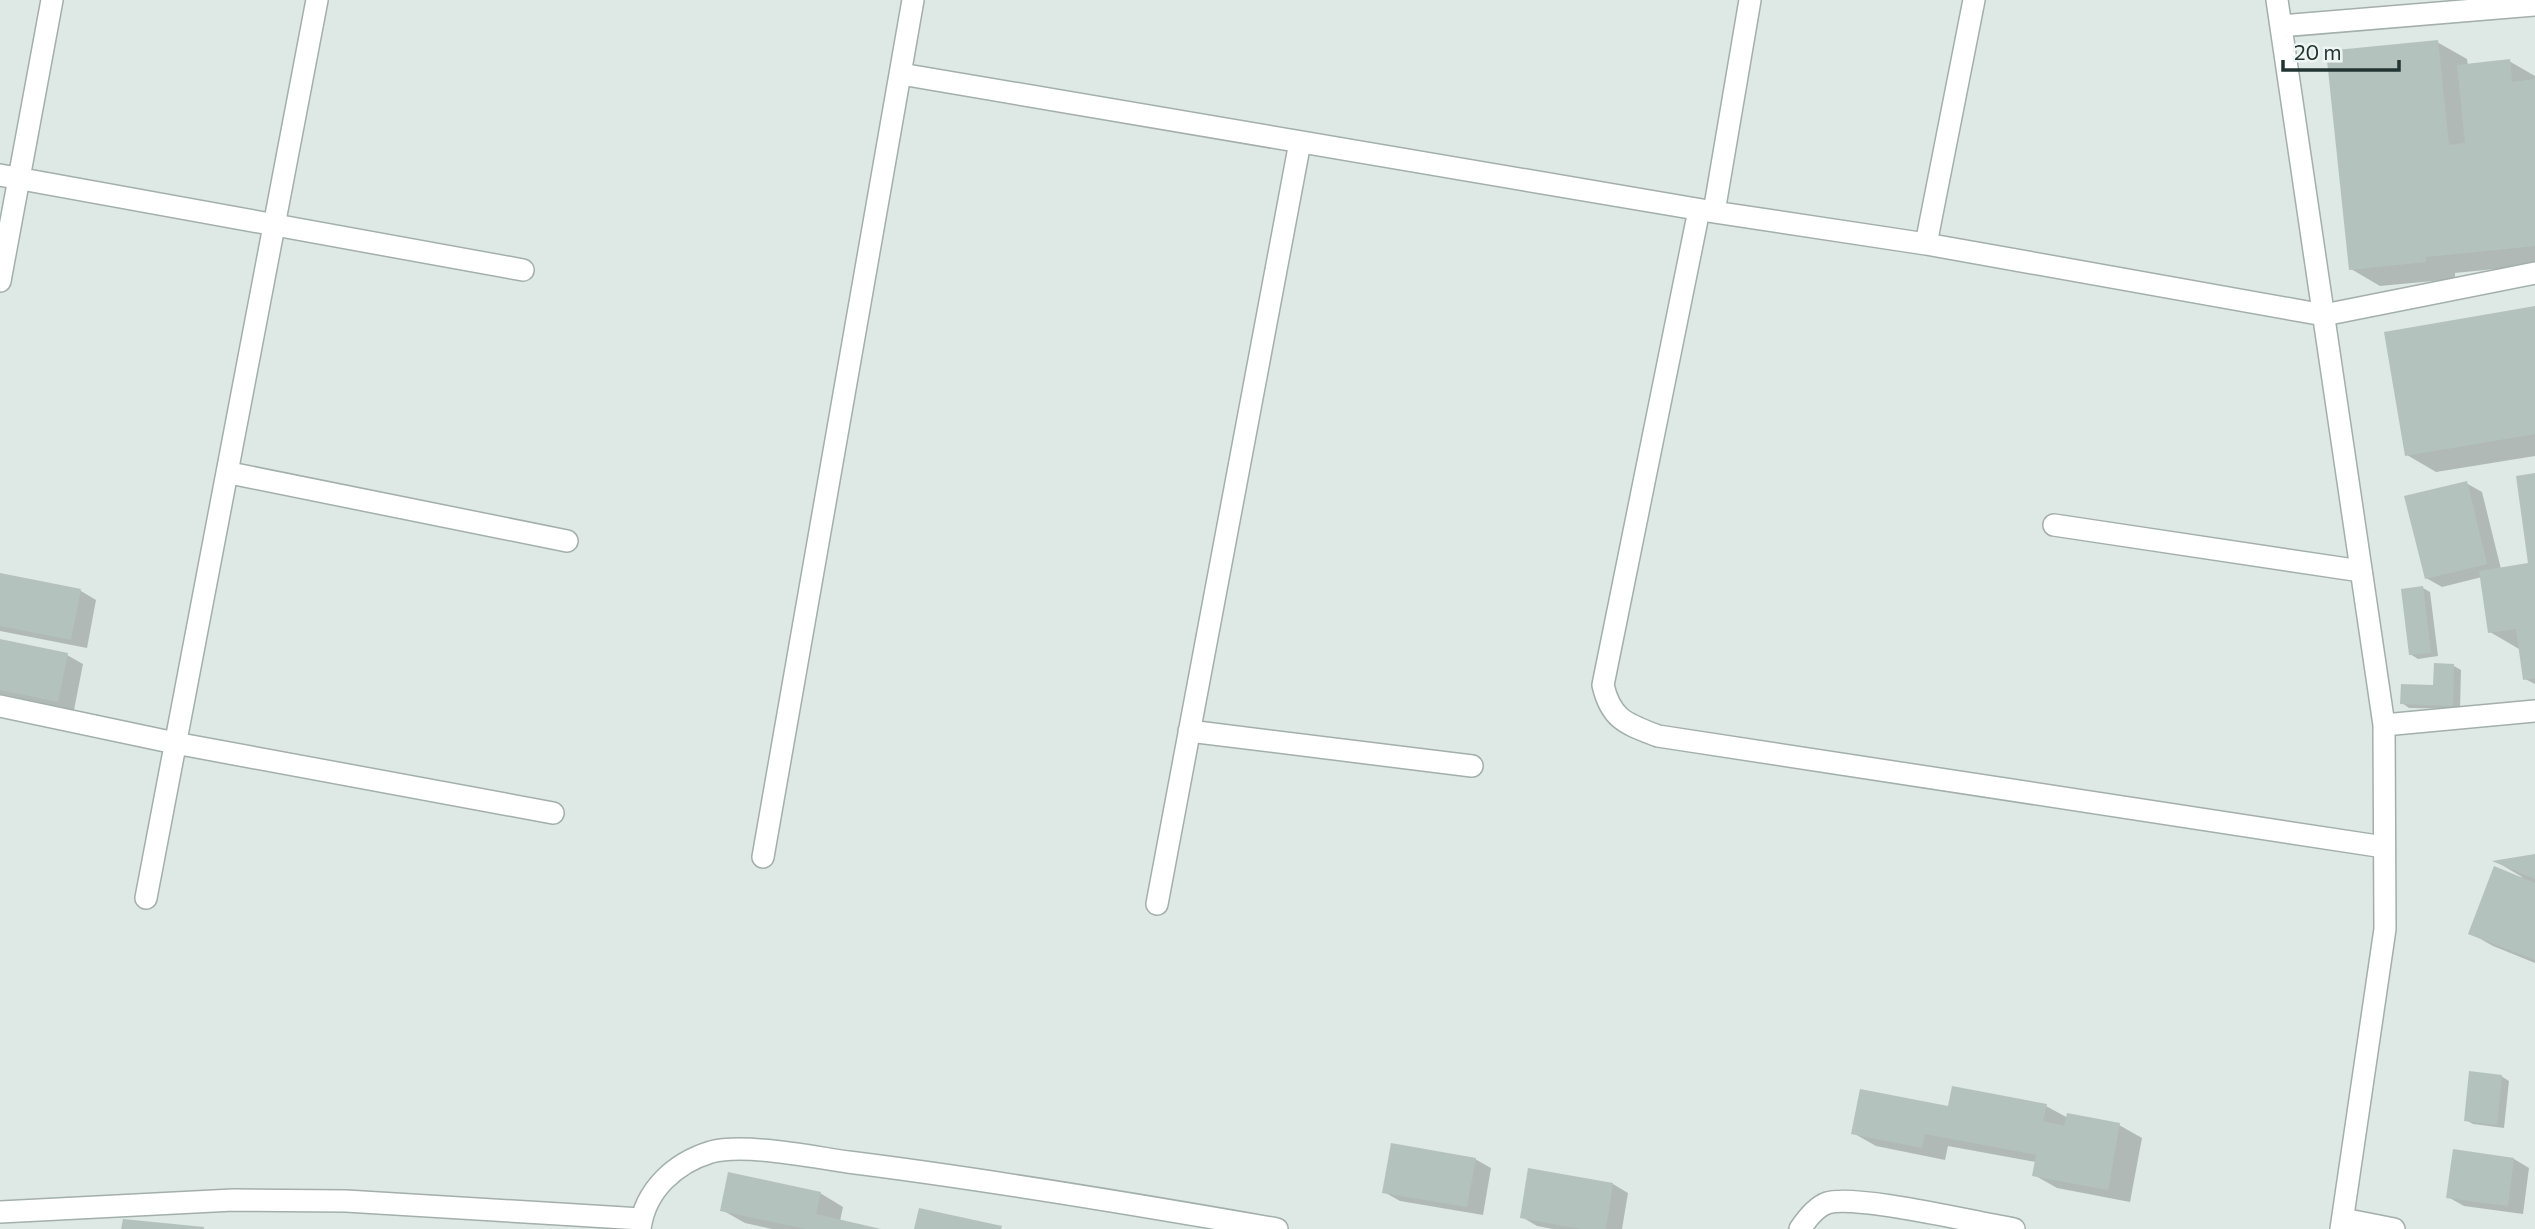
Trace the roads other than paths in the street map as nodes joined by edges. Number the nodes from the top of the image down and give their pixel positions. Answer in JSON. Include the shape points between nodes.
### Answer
{"nodes":[{"id":1,"x":52,"y":0,"type":"edge"},
{"id":2,"x":317,"y":0,"type":"edge"},
{"id":3,"x":914,"y":0,"type":"edge"},
{"id":4,"x":1751,"y":0,"type":"edge"},
{"id":5,"x":1974,"y":0,"type":"edge"},
{"id":6,"x":2277,"y":0,"type":"edge"},
{"id":7,"x":2535,"y":5,"type":"edge"},
{"id":8,"x":2281,"y":26,"type":"junction"},
{"id":9,"x":901,"y":75,"type":"junction"},
{"id":10,"x":1300,"y":142,"type":"junction"},
{"id":11,"x":10,"y":177,"type":"edge"},
{"id":12,"x":1706,"y":211,"type":"junction"},
{"id":13,"x":276,"y":223,"type":"junction"},
{"id":14,"x":1926,"y":244,"type":"junction"},
{"id":15,"x":523,"y":270,"type":"dead end"},
{"id":16,"x":2535,"y":273,"type":"edge"},
{"id":17,"x":0,"y":281,"type":"edge"},
{"id":18,"x":2324,"y":316,"type":"junction"},
{"id":19,"x":230,"y":473,"type":"junction"},
{"id":20,"x":2054,"y":525,"type":"dead end"},
{"id":21,"x":567,"y":541,"type":"dead end"},
{"id":22,"x":2361,"y":571,"type":"junction"},
{"id":23,"x":0,"y":706,"type":"edge"},
{"id":24,"x":2535,"y":711,"type":"edge"},
{"id":25,"x":2384,"y":725,"type":"junction"},
{"id":26,"x":1189,"y":731,"type":"junction"},
{"id":27,"x":175,"y":743,"type":"junction"},
{"id":28,"x":1472,"y":766,"type":"dead end"},
{"id":29,"x":553,"y":813,"type":"dead end"},
{"id":30,"x":2384,"y":847,"type":"junction"},
{"id":31,"x":764,"y":857,"type":"dead end"},
{"id":32,"x":146,"y":898,"type":"dead end"},
{"id":33,"x":1157,"y":904,"type":"dead end"},
{"id":34,"x":0,"y":1212,"type":"edge"},
{"id":35,"x":641,"y":1224,"type":"edge"},
{"id":36,"x":2342,"y":1224,"type":"edge"},
{"id":37,"x":1277,"y":1229,"type":"edge"},
{"id":38,"x":1800,"y":1229,"type":"edge"},
{"id":39,"x":2014,"y":1229,"type":"edge"},
{"id":40,"x":2395,"y":1229,"type":"edge"}],
"edges":[{"from":1,"to":11,"type":"street"},
{"from":2,"to":13,"type":"street"},
{"from":3,"to":9,"type":"street"},
{"from":4,"to":12,"type":"street"},
{"from":5,"to":14,"type":"street"},
{"from":6,"to":8,"type":"street"},
{"from":7,"to":8,"type":"street"},
{"from":8,"to":18,"type":"street"},
{"from":9,"to":10,"type":"street"},
{"from":9,"to":31,"type":"street"},
{"from":10,"to":12,"type":"street"},
{"from":10,"to":26,"type":"street"},
{"from":11,"to":13,"type":"street"},
{"from":11,"to":17,"type":"street"},
{"from":12,"to":14,"type":"street"},
{"from":12,"to":30,"type":"street","via":[[1603,685],[1607,704],[1623,722],[1658,736]]},
{"from":13,"to":15,"type":"street"},
{"from":13,"to":19,"type":"street"},
{"from":14,"to":18,"type":"street"},
{"from":16,"to":18,"type":"street"},
{"from":18,"to":22,"type":"street"},
{"from":19,"to":21,"type":"street"},
{"from":19,"to":27,"type":"street"},
{"from":20,"to":22,"type":"street"},
{"from":22,"to":25,"type":"street"},
{"from":23,"to":27,"type":"street"},
{"from":24,"to":25,"type":"street"},
{"from":25,"to":30,"type":"street"},
{"from":26,"to":28,"type":"street"},
{"from":26,"to":33,"type":"street"},
{"from":27,"to":29,"type":"street"},
{"from":27,"to":32,"type":"street"},
{"from":30,"to":36,"type":"street","via":[[2385,929]]},
{"from":34,"to":35,"type":"street","via":[[233,1200],[333,1200]]},
{"from":35,"to":37,"type":"street","via":[[658,1185],[686,1161],[714,1151],[758,1151],[980,1178]]},
{"from":36,"to":40,"type":"street"},
{"from":38,"to":39,"type":"street","via":[[1826,1203],[1862,1202]]}]}
